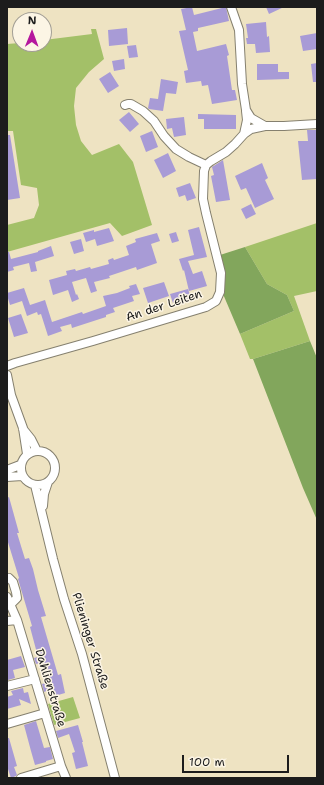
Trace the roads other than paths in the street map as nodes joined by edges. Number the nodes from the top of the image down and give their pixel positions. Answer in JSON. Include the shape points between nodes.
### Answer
{"nodes":[{"id":1,"x":231,"y":7,"type":"edge"},
{"id":2,"x":125,"y":105,"type":"dead end"},
{"id":3,"x":246,"y":110,"type":"junction"},
{"id":4,"x":317,"y":124,"type":"edge"},
{"id":5,"x":265,"y":126,"type":"junction"},
{"id":6,"x":244,"y":134,"type":"junction"},
{"id":7,"x":206,"y":165,"type":"junction"},
{"id":8,"x":7,"y":366,"type":"edge"},
{"id":9,"x":7,"y":375,"type":"edge"},
{"id":10,"x":23,"y":428,"type":"junction"},
{"id":11,"x":37,"y":451,"type":"junction"},
{"id":12,"x":26,"y":454,"type":"junction"},
{"id":13,"x":20,"y":465,"type":"junction"},
{"id":14,"x":7,"y":470,"type":"edge"},
{"id":15,"x":22,"y":476,"type":"junction"},
{"id":16,"x":7,"y":477,"type":"edge"},
{"id":17,"x":48,"y":482,"type":"junction"},
{"id":18,"x":35,"y":485,"type":"junction"},
{"id":19,"x":42,"y":511,"type":"junction"},
{"id":20,"x":8,"y":577,"type":"edge"},
{"id":21,"x":8,"y":601,"type":"edge"},
{"id":22,"x":17,"y":620,"type":"junction"},
{"id":23,"x":7,"y":621,"type":"edge"},
{"id":24,"x":35,"y":679,"type":"junction"},
{"id":25,"x":7,"y":686,"type":"edge"},
{"id":26,"x":45,"y":713,"type":"junction"},
{"id":27,"x":7,"y":724,"type":"edge"},
{"id":28,"x":61,"y":766,"type":"junction"},
{"id":29,"x":22,"y":778,"type":"edge"},
{"id":30,"x":66,"y":778,"type":"edge"},
{"id":31,"x":115,"y":778,"type":"edge"}],
"edges":[{"from":1,"to":3,"type":"street","via":[[239,30]]},
{"from":2,"to":7,"type":"street","via":[[131,104],[143,112],[154,121],[176,149]]},
{"from":3,"to":5,"type":"street","via":[[251,118]]},
{"from":3,"to":6,"type":"street"},
{"from":4,"to":5,"type":"street"},
{"from":5,"to":6,"type":"street","via":[[251,129]]},
{"from":6,"to":7,"type":"street","via":[[236,144]]},
{"from":7,"to":8,"type":"street","name":"An der Leiten","via":[[203,199],[221,273],[220,292],[216,301],[206,307]]},
{"from":9,"to":10,"type":"street","name":"Plieninger Straße"},
{"from":10,"to":11,"type":"street","name":"Plieninger Straße"},
{"from":10,"to":12,"type":"street","name":"Plieninger Straße"},
{"from":11,"to":12,"type":"street"},
{"from":11,"to":17,"type":"street","name":"Plieninger Straße","via":[[51,456],[54,463],[54,474]]},
{"from":12,"to":13,"type":"street"},
{"from":13,"to":14,"type":"street"},
{"from":13,"to":15,"type":"street"},
{"from":15,"to":16,"type":"street"},
{"from":15,"to":18,"type":"street","via":[[29,484]]},
{"from":17,"to":18,"type":"street"},
{"from":17,"to":19,"type":"street","name":"Plieninger Straße"},
{"from":18,"to":19,"type":"street","name":"Plieninger Straße"},
{"from":19,"to":31,"type":"street","name":"Plieninger Straße","via":[[53,559],[82,654]]},
{"from":20,"to":21,"type":"street","name":"Dahlienstraße","via":[[13,582],[17,598]]},
{"from":21,"to":22,"type":"street","name":"Dahlienstraße"},
{"from":22,"to":23,"type":"street"},
{"from":22,"to":24,"type":"street","name":"Dahlienstraße"},
{"from":24,"to":25,"type":"street"},
{"from":24,"to":26,"type":"street","name":"Dahlienstraße"},
{"from":26,"to":27,"type":"street"},
{"from":26,"to":28,"type":"street","name":"Dahlienstraße"},
{"from":28,"to":29,"type":"street"},
{"from":28,"to":30,"type":"street","name":"Dahlienstraße"}]}
